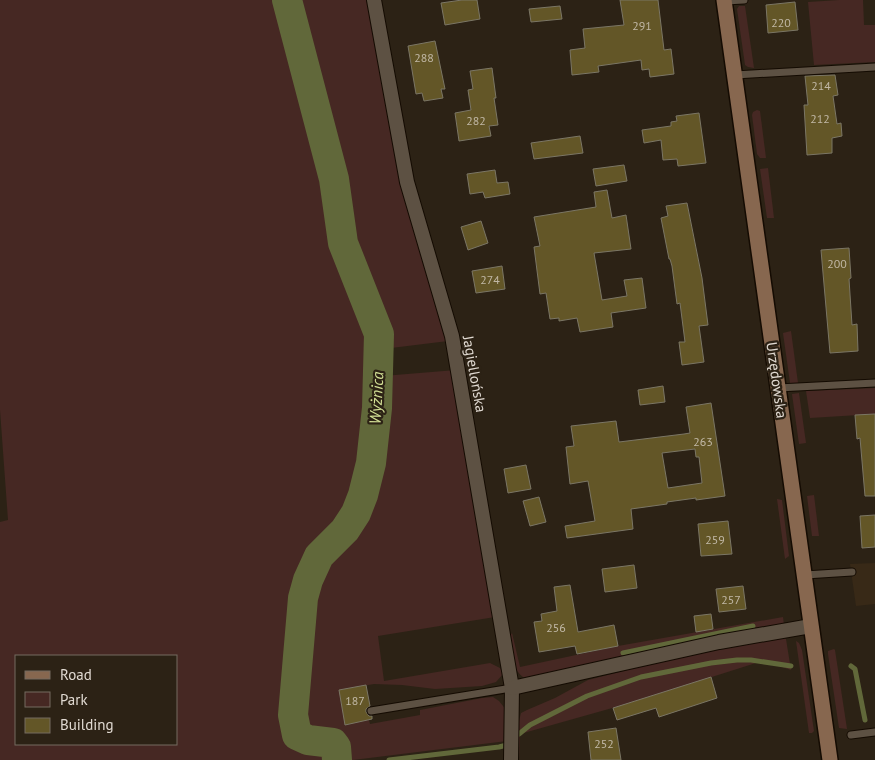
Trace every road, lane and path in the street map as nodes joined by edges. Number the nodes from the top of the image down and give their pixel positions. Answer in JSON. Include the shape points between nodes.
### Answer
{"nodes":[{"id":1,"x":374,"y":0,"type":"edge"},
{"id":2,"x":724,"y":0,"type":"edge"},
{"id":3,"x":744,"y":0,"type":"edge"},
{"id":4,"x":875,"y":67,"type":"edge"},
{"id":5,"x":734,"y":75,"type":"junction"},
{"id":6,"x":875,"y":383,"type":"edge"},
{"id":7,"x":778,"y":388,"type":"junction"},
{"id":8,"x":852,"y":572,"type":"dead end"},
{"id":9,"x":804,"y":575,"type":"junction"},
{"id":10,"x":811,"y":626,"type":"junction"},
{"id":11,"x":512,"y":688,"type":"junction"},
{"id":12,"x":371,"y":711,"type":"dead end"},
{"id":13,"x":875,"y":732,"type":"edge"},
{"id":14,"x":851,"y":735,"type":"dead end"},
{"id":15,"x":511,"y":760,"type":"edge"},
{"id":16,"x":830,"y":760,"type":"edge"}],
"edges":[{"from":1,"to":11,"type":"street","name":"Jagiellońska","via":[[407,182],[452,336]]},
{"from":2,"to":3,"type":"lane"},
{"from":2,"to":5,"type":"street","name":"Urzędowska"},
{"from":4,"to":5,"type":"lane"},
{"from":5,"to":7,"type":"street","name":"Urzędowska"},
{"from":6,"to":7,"type":"lane"},
{"from":7,"to":9,"type":"street","name":"Urzędowska"},
{"from":8,"to":9,"type":"lane"},
{"from":9,"to":10,"type":"street","name":"Urzędowska"},
{"from":10,"to":11,"type":"street","via":[[718,642]]},
{"from":10,"to":16,"type":"street","name":"Urzędowska"},
{"from":11,"to":12,"type":"lane"},
{"from":11,"to":15,"type":"street","name":"Jagiellońska"},
{"from":13,"to":14,"type":"lane"}]}
